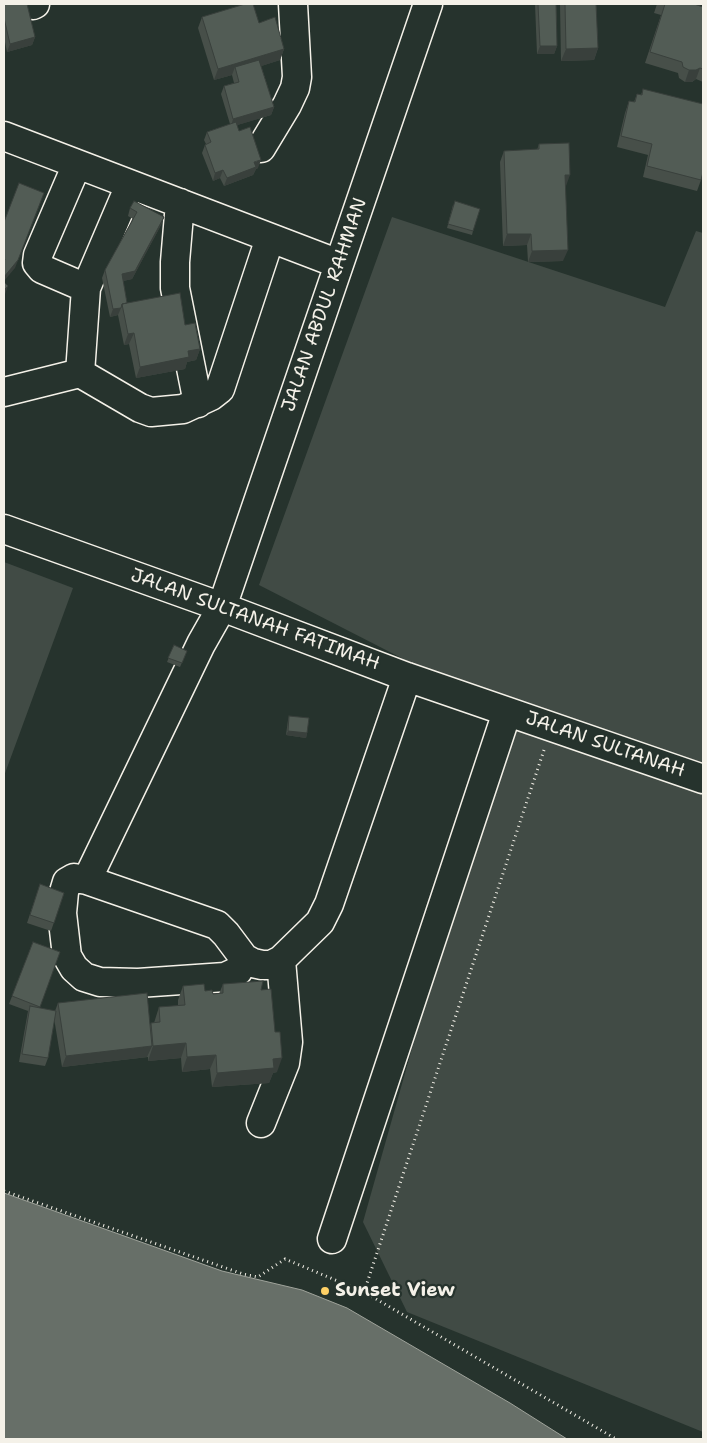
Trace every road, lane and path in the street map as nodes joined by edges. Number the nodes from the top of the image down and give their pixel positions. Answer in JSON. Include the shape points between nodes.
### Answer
{"nodes":[{"id":1,"x":293,"y":4,"type":"edge"},
{"id":2,"x":428,"y":4,"type":"edge"},
{"id":3,"x":4,"y":136,"type":"edge"},
{"id":4,"x":261,"y":148,"type":"dead end"},
{"id":5,"x":78,"y":164,"type":"junction"},
{"id":6,"x":130,"y":184,"type":"junction"},
{"id":7,"x":180,"y":203,"type":"junction"},
{"id":8,"x":270,"y":238,"type":"junction"},
{"id":9,"x":339,"y":264,"type":"junction"},
{"id":10,"x":86,"y":288,"type":"junction"},
{"id":11,"x":80,"y":374,"type":"junction"},
{"id":12,"x":4,"y":392,"type":"edge"},
{"id":13,"x":198,"y":403,"type":"junction"},
{"id":14,"x":4,"y":529,"type":"edge"},
{"id":15,"x":222,"y":607,"type":"junction"},
{"id":16,"x":407,"y":677,"type":"junction"},
{"id":17,"x":507,"y":712,"type":"junction"},
{"id":18,"x":552,"y":726,"type":"junction"},
{"id":19,"x":703,"y":779,"type":"edge"},
{"id":20,"x":86,"y":880,"type":"junction"},
{"id":21,"x":244,"y":958,"type":"junction"},
{"id":22,"x":281,"y":960,"type":"junction"},
{"id":23,"x":261,"y":1123,"type":"dead end"},
{"id":24,"x":4,"y":1191,"type":"edge"},
{"id":25,"x":332,"y":1239,"type":"dead end"},
{"id":26,"x":364,"y":1292,"type":"junction"},
{"id":27,"x":616,"y":1439,"type":"edge"}],
"edges":[{"from":1,"to":4,"type":"street","via":[[296,83],[287,105]]},
{"from":2,"to":9,"type":"street","name":"JALAN ABDUL RAHMAN"},
{"from":3,"to":5,"type":"street"},
{"from":5,"to":6,"type":"street"},
{"from":5,"to":10,"type":"street","via":[[37,263],[42,269]]},
{"from":6,"to":7,"type":"street"},
{"from":6,"to":10,"type":"street"},
{"from":7,"to":8,"type":"street"},
{"from":7,"to":13,"type":"street","via":[[175,288]]},
{"from":8,"to":9,"type":"street"},
{"from":8,"to":13,"type":"street","via":[[220,389]]},
{"from":9,"to":15,"type":"street","name":"JALAN ABDUL RAHMAN"},
{"from":10,"to":11,"type":"street"},
{"from":11,"to":12,"type":"street"},
{"from":11,"to":13,"type":"street","via":[[151,412]]},
{"from":14,"to":15,"type":"street","name":"JALAN SULTANAH FATIMAH"},
{"from":15,"to":16,"type":"street","name":"JALAN SULTANAH FATIMAH"},
{"from":15,"to":20,"type":"street","name":"JALAN ABDUL RAHMAN"},
{"from":16,"to":17,"type":"street","name":"JALAN SULTANAH FATIMAH"},
{"from":16,"to":22,"type":"street","via":[[330,904],[320,922]]},
{"from":17,"to":18,"type":"street","name":"JALAN SULTANAH"},
{"from":17,"to":25,"type":"street"},
{"from":18,"to":19,"type":"street","name":"JALAN SULTANAH"},
{"from":18,"to":26,"type":"path"},
{"from":20,"to":21,"type":"street","via":[[217,925]]},
{"from":20,"to":21,"type":"street","via":[[74,878],[67,882],[62,913],[67,956],[84,977],[100,982],[138,983],[226,976],[238,971]]},
{"from":21,"to":22,"type":"street","via":[[262,965]]},
{"from":22,"to":23,"type":"street","via":[[288,1042],[285,1064]]},
{"from":24,"to":26,"type":"path","via":[[243,1274],[258,1277],[285,1259]]},
{"from":26,"to":27,"type":"path"}]}
